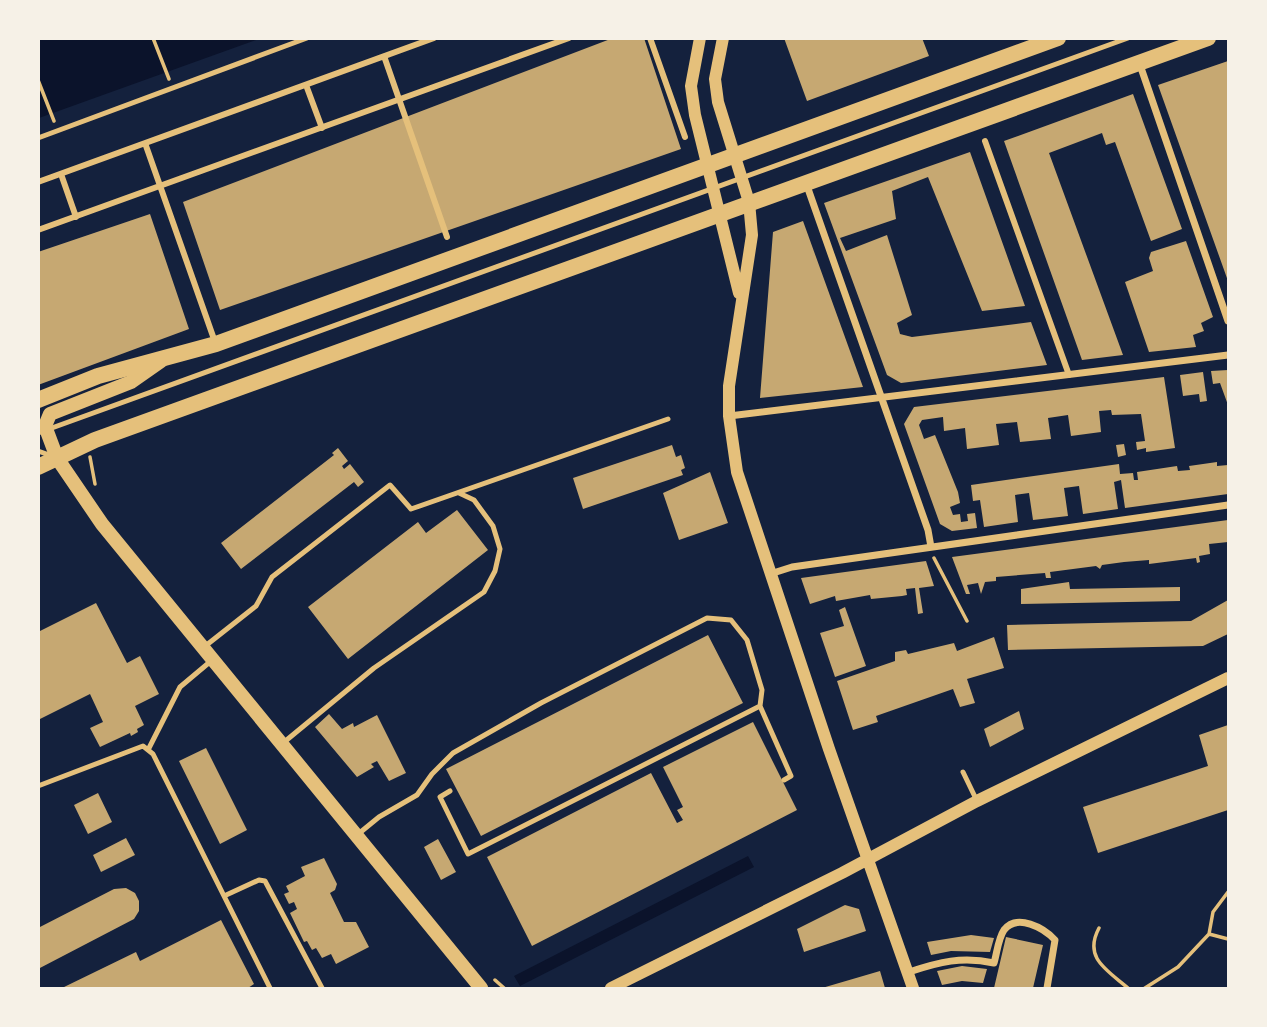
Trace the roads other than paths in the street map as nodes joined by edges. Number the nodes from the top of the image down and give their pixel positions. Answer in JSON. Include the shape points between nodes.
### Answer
{"nodes":[{"id":1,"x":307,"y":38,"type":"edge"},
{"id":2,"x":433,"y":38,"type":"edge"},
{"id":3,"x":569,"y":38,"type":"edge"},
{"id":4,"x":650,"y":38,"type":"edge"},
{"id":5,"x":700,"y":38,"type":"edge"},
{"id":6,"x":723,"y":38,"type":"edge"},
{"id":7,"x":1058,"y":38,"type":"edge"},
{"id":8,"x":1128,"y":38,"type":"edge"},
{"id":9,"x":1208,"y":38,"type":"edge"},
{"id":10,"x":550,"y":42,"type":"edge"},
{"id":11,"x":384,"y":56,"type":"junction"},
{"id":12,"x":1139,"y":61,"type":"junction"},
{"id":13,"x":306,"y":85,"type":"junction"},
{"id":14,"x":399,"y":100,"type":"junction"},
{"id":15,"x":322,"y":128,"type":"junction"},
{"id":16,"x":685,"y":137,"type":"dead end"},
{"id":17,"x":38,"y":138,"type":"edge"},
{"id":18,"x":985,"y":141,"type":"dead end"},
{"id":19,"x":145,"y":143,"type":"junction"},
{"id":20,"x":736,"y":156,"type":"junction"},
{"id":21,"x":709,"y":166,"type":"junction"},
{"id":22,"x":61,"y":174,"type":"junction"},
{"id":23,"x":743,"y":179,"type":"junction"},
{"id":24,"x":38,"y":182,"type":"edge"},
{"id":25,"x":806,"y":182,"type":"junction"},
{"id":26,"x":161,"y":187,"type":"junction"},
{"id":27,"x":715,"y":189,"type":"junction"},
{"id":28,"x":749,"y":202,"type":"junction"},
{"id":29,"x":720,"y":213,"type":"junction"},
{"id":30,"x":76,"y":217,"type":"junction"},
{"id":31,"x":38,"y":230,"type":"edge"},
{"id":32,"x":447,"y":237,"type":"dead end"},
{"id":33,"x":741,"y":300,"type":"junction"},
{"id":34,"x":1228,"y":321,"type":"edge"},
{"id":35,"x":216,"y":344,"type":"junction"},
{"id":36,"x":1228,"y":355,"type":"edge"},
{"id":37,"x":161,"y":361,"type":"junction"},
{"id":38,"x":1069,"y":375,"type":"junction"},
{"id":39,"x":882,"y":398,"type":"junction"},
{"id":40,"x":38,"y":400,"type":"edge"},
{"id":41,"x":729,"y":416,"type":"junction"},
{"id":42,"x":668,"y":419,"type":"dead end"},
{"id":43,"x":42,"y":432,"type":"edge"},
{"id":44,"x":38,"y":452,"type":"edge"},
{"id":45,"x":57,"y":458,"type":"junction"},
{"id":46,"x":38,"y":467,"type":"edge"},
{"id":47,"x":459,"y":492,"type":"junction"},
{"id":48,"x":1228,"y":505,"type":"edge"},
{"id":49,"x":930,"y":547,"type":"junction"},
{"id":50,"x":770,"y":574,"type":"junction"},
{"id":51,"x":204,"y":647,"type":"junction"},
{"id":52,"x":213,"y":659,"type":"junction"},
{"id":53,"x":1228,"y":678,"type":"edge"},
{"id":54,"x":760,"y":706,"type":"junction"},
{"id":55,"x":283,"y":743,"type":"junction"},
{"id":56,"x":148,"y":750,"type":"junction"},
{"id":57,"x":963,"y":772,"type":"dead end"},
{"id":58,"x":784,"y":780,"type":"dead end"},
{"id":59,"x":38,"y":786,"type":"edge"},
{"id":60,"x":450,"y":791,"type":"dead end"},
{"id":61,"x":977,"y":801,"type":"junction"},
{"id":62,"x":357,"y":835,"type":"junction"},
{"id":63,"x":868,"y":858,"type":"junction"},
{"id":64,"x":224,"y":896,"type":"junction"},
{"id":65,"x":909,"y":972,"type":"junction"},
{"id":66,"x":270,"y":989,"type":"edge"},
{"id":67,"x":322,"y":989,"type":"edge"},
{"id":68,"x":481,"y":989,"type":"edge"},
{"id":69,"x":611,"y":989,"type":"edge"},
{"id":70,"x":914,"y":989,"type":"edge"},
{"id":71,"x":1047,"y":989,"type":"edge"}],
"edges":[{"from":1,"to":17,"type":"lane"},
{"from":2,"to":11,"type":"street"},
{"from":3,"to":10,"type":"street"},
{"from":4,"to":16,"type":"street"},
{"from":5,"to":21,"type":"street","via":[[691,86]]},
{"from":6,"to":20,"type":"street","via":[[715,79]]},
{"from":7,"to":20,"type":"main road"},
{"from":8,"to":23,"type":"lane"},
{"from":9,"to":12,"type":"main road"},
{"from":10,"to":14,"type":"street"},
{"from":11,"to":13,"type":"street"},
{"from":11,"to":14,"type":"street"},
{"from":12,"to":25,"type":"main road"},
{"from":12,"to":34,"type":"street"},
{"from":13,"to":15,"type":"street"},
{"from":13,"to":19,"type":"street"},
{"from":14,"to":15,"type":"street"},
{"from":14,"to":32,"type":"street"},
{"from":15,"to":26,"type":"street"},
{"from":18,"to":38,"type":"street"},
{"from":19,"to":22,"type":"street"},
{"from":19,"to":26,"type":"street"},
{"from":20,"to":21,"type":"main road"},
{"from":20,"to":23,"type":"street"},
{"from":21,"to":27,"type":"street"},
{"from":21,"to":35,"type":"main road"},
{"from":22,"to":24,"type":"street"},
{"from":22,"to":30,"type":"street"},
{"from":23,"to":27,"type":"lane"},
{"from":23,"to":28,"type":"street"},
{"from":25,"to":28,"type":"main road"},
{"from":25,"to":39,"type":"street"},
{"from":26,"to":30,"type":"street"},
{"from":26,"to":35,"type":"street"},
{"from":27,"to":29,"type":"street"},
{"from":27,"to":43,"type":"lane"},
{"from":28,"to":29,"type":"main road"},
{"from":28,"to":33,"type":"street","via":[[751,251]]},
{"from":29,"to":33,"type":"street"},
{"from":29,"to":45,"type":"main road","via":[[94,440]]},
{"from":30,"to":31,"type":"street"},
{"from":33,"to":41,"type":"street","via":[[731,356]]},
{"from":35,"to":37,"type":"main road"},
{"from":36,"to":38,"type":"street"},
{"from":37,"to":40,"type":"main road","via":[[98,376]]},
{"from":37,"to":43,"type":"main road","via":[[131,382],[50,414]]},
{"from":38,"to":39,"type":"street"},
{"from":39,"to":41,"type":"street"},
{"from":39,"to":49,"type":"street","via":[[929,530]]},
{"from":41,"to":50,"type":"street","via":[[737,472]]},
{"from":42,"to":47,"type":"lane"},
{"from":43,"to":45,"type":"main road"},
{"from":44,"to":45,"type":"lane"},
{"from":45,"to":46,"type":"main road"},
{"from":45,"to":51,"type":"main road","via":[[102,524]]},
{"from":47,"to":51,"type":"lane","via":[[411,509],[390,485],[272,577],[256,606]]},
{"from":47,"to":55,"type":"lane","via":[[474,500],[487,517],[500,549],[484,592],[374,668]]},
{"from":48,"to":49,"type":"street"},
{"from":49,"to":50,"type":"street","via":[[792,566]]},
{"from":50,"to":63,"type":"street"},
{"from":51,"to":52,"type":"main road"},
{"from":52,"to":55,"type":"main road"},
{"from":52,"to":56,"type":"lane","via":[[180,687]]},
{"from":53,"to":61,"type":"street"},
{"from":54,"to":58,"type":"lane","via":[[791,776]]},
{"from":54,"to":60,"type":"lane","via":[[468,854],[440,797]]},
{"from":54,"to":62,"type":"lane","via":[[762,690],[747,640],[731,620],[707,618],[453,753],[416,795]]},
{"from":55,"to":62,"type":"main road"},
{"from":56,"to":59,"type":"lane","via":[[143,746]]},
{"from":56,"to":64,"type":"lane"},
{"from":57,"to":61,"type":"lane"},
{"from":61,"to":63,"type":"street"},
{"from":62,"to":68,"type":"main road"},
{"from":63,"to":65,"type":"street"},
{"from":63,"to":69,"type":"street"},
{"from":64,"to":66,"type":"lane"},
{"from":64,"to":67,"type":"lane","via":[[265,881]]},
{"from":65,"to":70,"type":"street"},
{"from":65,"to":71,"type":"street","via":[[954,959],[994,963],[1002,933],[1008,926],[1022,923],[1046,930],[1055,940]]}]}
